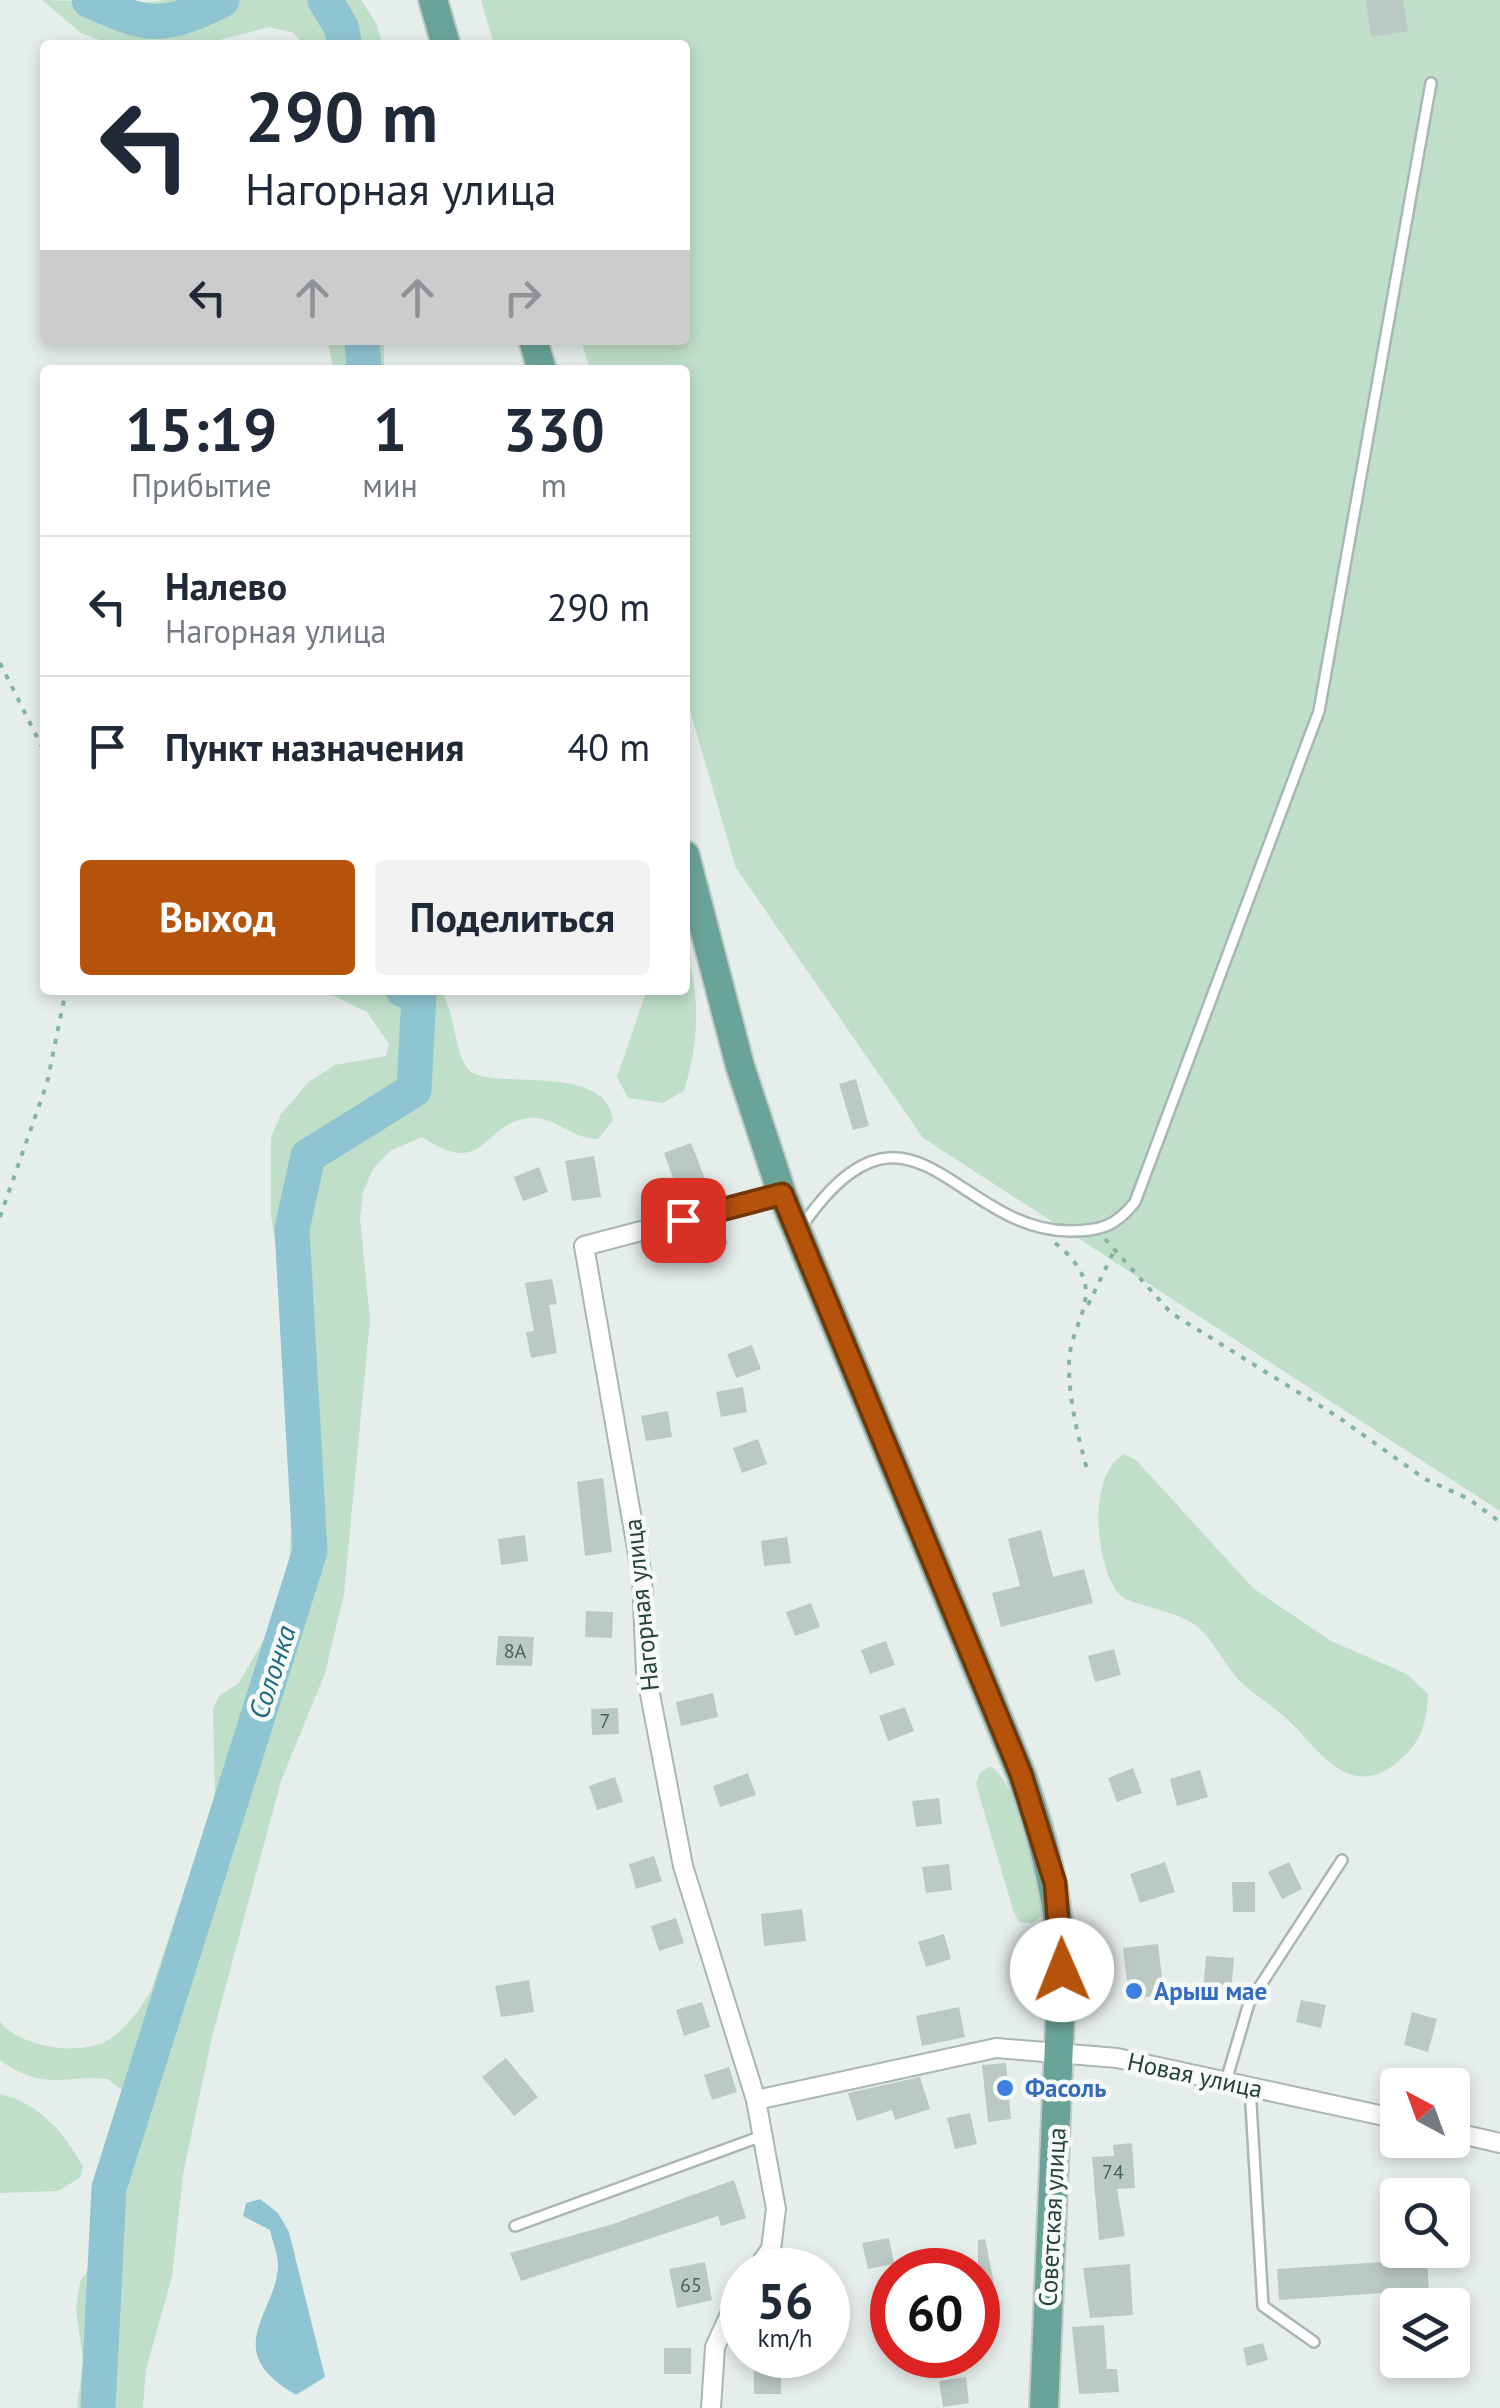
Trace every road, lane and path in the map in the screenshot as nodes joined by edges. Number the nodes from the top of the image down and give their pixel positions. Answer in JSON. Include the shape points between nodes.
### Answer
{"nodes":[{"id":1,"x":433,"y":0,"type":"edge"},
{"id":2,"x":445,"y":40,"type":"edge"},
{"id":3,"x":1431,"y":83,"type":"dead end"},
{"id":4,"x":0,"y":663,"type":"edge"},
{"id":5,"x":40,"y":743,"type":"edge"},
{"id":6,"x":690,"y":873,"type":"edge"},
{"id":7,"x":65,"y":995,"type":"edge"},
{"id":8,"x":782,"y":1194,"type":"junction"},
{"id":9,"x":0,"y":1217,"type":"edge"},
{"id":10,"x":1040,"y":1231,"type":"junction"},
{"id":11,"x":1098,"y":1231,"type":"junction"},
{"id":12,"x":798,"y":1232,"type":"junction"},
{"id":13,"x":1115,"y":1250,"type":"junction"},
{"id":14,"x":1088,"y":1305,"type":"junction"},
{"id":15,"x":1088,"y":1473,"type":"dead end"},
{"id":16,"x":1500,"y":1522,"type":"edge"},
{"id":17,"x":1342,"y":1860,"type":"dead end"},
{"id":18,"x":1060,"y":2055,"type":"junction"},
{"id":19,"x":1226,"y":2082,"type":"junction"},
{"id":20,"x":1250,"y":2087,"type":"junction"},
{"id":21,"x":756,"y":2100,"type":"junction"},
{"id":22,"x":1380,"y":2115,"type":"edge"},
{"id":23,"x":762,"y":2136,"type":"junction"},
{"id":24,"x":1470,"y":2136,"type":"edge"},
{"id":25,"x":1500,"y":2144,"type":"edge"},
{"id":26,"x":516,"y":2226,"type":"dead end"},
{"id":27,"x":770,"y":2248,"type":"edge"},
{"id":28,"x":720,"y":2336,"type":"edge"},
{"id":29,"x":1314,"y":2342,"type":"dead end"},
{"id":30,"x":710,"y":2408,"type":"edge"},
{"id":31,"x":1044,"y":2408,"type":"edge"}],
"edges":[{"from":1,"to":2,"type":"main road"},
{"from":3,"to":11,"type":"lane","via":[[1319,711],[1136,1202],[1120,1222]]},
{"from":4,"to":5,"type":"path"},
{"from":6,"to":8,"type":"main road","name":"Советская улица","via":[[740,1066]]},
{"from":7,"to":9,"type":"path","via":[[47,1083]]},
{"from":8,"to":12,"type":"main road","name":"Советская улица"},
{"from":8,"to":21,"type":"street","name":"Нагорная улица","via":[[584,1246],[642,1577],[646,1673],[682,1866]]},
{"from":10,"to":11,"type":"lane"},
{"from":10,"to":12,"type":"lane","via":[[929,1164],[905,1157],[850,1171]]},
{"from":10,"to":14,"type":"path","via":[[1080,1274]]},
{"from":11,"to":13,"type":"path"},
{"from":12,"to":18,"type":"main road","name":"Советская улица","via":[[1049,1856],[1060,1910]]},
{"from":13,"to":14,"type":"path"},
{"from":13,"to":16,"type":"path","via":[[1171,1313],[1338,1417],[1424,1480],[1469,1499]]},
{"from":14,"to":15,"type":"path","via":[[1069,1358],[1070,1405]]},
{"from":17,"to":19,"type":"lane","via":[[1249,2003]]},
{"from":18,"to":19,"type":"street","name":"Новая улица","via":[[1117,2058]]},
{"from":18,"to":21,"type":"street","name":"Новая улица","via":[[996,2048]]},
{"from":18,"to":31,"type":"main road","name":"Советская улица"},
{"from":19,"to":20,"type":"street","name":"Новая улица"},
{"from":20,"to":22,"type":"street","name":"Новая улица"},
{"from":20,"to":29,"type":"lane","via":[[1263,2306]]},
{"from":21,"to":23,"type":"street"},
{"from":23,"to":26,"type":"lane"},
{"from":23,"to":27,"type":"street","via":[[776,2210]]},
{"from":24,"to":25,"type":"street"},
{"from":28,"to":30,"type":"street"}]}
